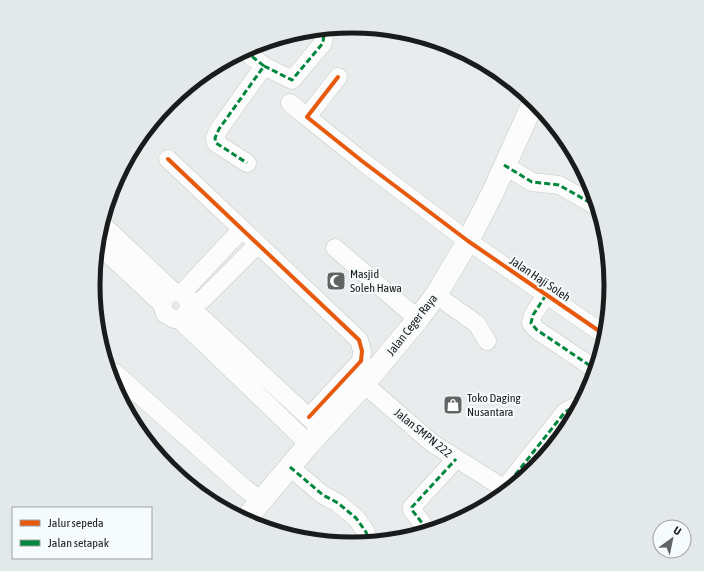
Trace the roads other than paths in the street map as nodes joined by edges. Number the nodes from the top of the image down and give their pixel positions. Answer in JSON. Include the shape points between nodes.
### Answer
{"nodes":[{"id":1,"x":324,"y":35,"type":"edge"},
{"id":2,"x":250,"y":55,"type":"edge"},
{"id":3,"x":264,"y":66,"type":"junction"},
{"id":4,"x":338,"y":77,"type":"dead end"},
{"id":5,"x":290,"y":103,"type":"dead end"},
{"id":6,"x":531,"y":107,"type":"edge"},
{"id":7,"x":307,"y":117,"type":"junction"},
{"id":8,"x":168,"y":159,"type":"dead end"},
{"id":9,"x":247,"y":163,"type":"dead end"},
{"id":10,"x":504,"y":165,"type":"junction"},
{"id":11,"x":591,"y":203,"type":"edge"},
{"id":12,"x":106,"y":228,"type":"edge"},
{"id":13,"x":242,"y":229,"type":"junction"},
{"id":14,"x":468,"y":241,"type":"junction"},
{"id":15,"x":257,"y":245,"type":"junction"},
{"id":16,"x":103,"y":248,"type":"edge"},
{"id":17,"x":335,"y":248,"type":"dead end"},
{"id":18,"x":436,"y":295,"type":"junction"},
{"id":19,"x":546,"y":295,"type":"junction"},
{"id":20,"x":179,"y":303,"type":"junction"},
{"id":21,"x":418,"y":319,"type":"junction"},
{"id":22,"x":600,"y":332,"type":"edge"},
{"id":23,"x":487,"y":341,"type":"dead end"},
{"id":24,"x":591,"y":366,"type":"edge"},
{"id":25,"x":116,"y":373,"type":"dead end"},
{"id":26,"x":364,"y":384,"type":"junction"},
{"id":27,"x":573,"y":408,"type":"edge"},
{"id":28,"x":314,"y":430,"type":"junction"},
{"id":29,"x":456,"y":459,"type":"junction"},
{"id":30,"x":290,"y":467,"type":"junction"},
{"id":31,"x":511,"y":481,"type":"edge"},
{"id":32,"x":503,"y":488,"type":"edge"},
{"id":33,"x":261,"y":501,"type":"junction"},
{"id":34,"x":248,"y":516,"type":"edge"},
{"id":35,"x":425,"y":527,"type":"edge"},
{"id":36,"x":368,"y":537,"type":"edge"}],
"edges":[{"from":1,"to":3,"type":"street","via":[[323,43],[292,80]]},
{"from":2,"to":3,"type":"street"},
{"from":3,"to":9,"type":"street","via":[[218,129],[215,138],[216,143]]},
{"from":4,"to":7,"type":"street"},
{"from":5,"to":7,"type":"street","name":"Jalan Haji Soleh"},
{"from":6,"to":10,"type":"main road","name":"Jalan Ceger Raya"},
{"from":7,"to":14,"type":"street","name":"Jalan Haji Soleh"},
{"from":8,"to":13,"type":"street"},
{"from":10,"to":11,"type":"street","via":[[532,182],[559,185]]},
{"from":10,"to":14,"type":"main road","name":"Jalan Ceger Raya"},
{"from":12,"to":20,"type":"street"},
{"from":13,"to":15,"type":"street"},
{"from":13,"to":20,"type":"street"},
{"from":14,"to":18,"type":"main road","name":"Jalan Ceger Raya"},
{"from":14,"to":19,"type":"street","name":"Jalan Haji Soleh"},
{"from":15,"to":20,"type":"street","via":[[203,300]]},
{"from":15,"to":28,"type":"street","via":[[358,340],[362,351],[361,361]]},
{"from":16,"to":20,"type":"street"},
{"from":17,"to":21,"type":"street"},
{"from":18,"to":21,"type":"main road","name":"Jalan Ceger Raya"},
{"from":18,"to":23,"type":"street","via":[[478,324]]},
{"from":19,"to":22,"type":"street","name":"Jalan Haji Soleh"},
{"from":19,"to":24,"type":"street","name":"Jalan Haji Soleh","via":[[532,315],[531,323],[537,330]]},
{"from":20,"to":28,"type":"street"},
{"from":20,"to":28,"type":"street"},
{"from":21,"to":26,"type":"main road","name":"Jalan Ceger Raya"},
{"from":25,"to":33,"type":"street"},
{"from":26,"to":28,"type":"main road","name":"Jalan Ceger Raya"},
{"from":26,"to":29,"type":"street","name":"Jalan SMPN 222","via":[[432,443]]},
{"from":27,"to":31,"type":"street","via":[[566,412]]},
{"from":28,"to":30,"type":"main road","name":"Jalan Ceger Raya"},
{"from":29,"to":32,"type":"street","name":"Jalan SMPN 222"},
{"from":29,"to":35,"type":"street","via":[[412,507]]},
{"from":30,"to":33,"type":"main road","name":"Jalan Ceger Raya"},
{"from":30,"to":36,"type":"street","via":[[356,518]]},
{"from":33,"to":34,"type":"main road","name":"Jalan Ceger Raya"}]}
